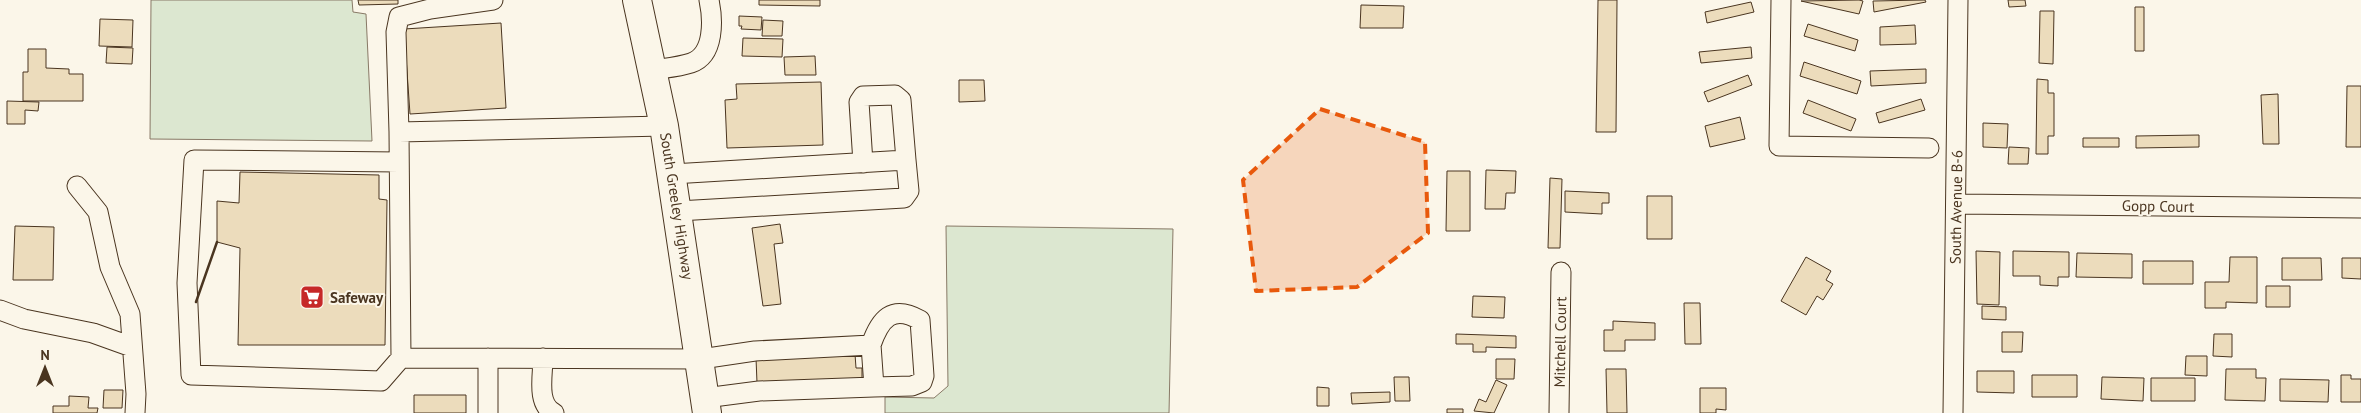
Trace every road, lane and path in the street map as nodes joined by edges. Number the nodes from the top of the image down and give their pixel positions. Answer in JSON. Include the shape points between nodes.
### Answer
{"nodes":[{"id":1,"x":493,"y":0,"type":"edge"},
{"id":2,"x":637,"y":0,"type":"edge"},
{"id":3,"x":708,"y":0,"type":"edge"},
{"id":4,"x":1781,"y":0,"type":"edge"},
{"id":5,"x":1958,"y":0,"type":"edge"},
{"id":6,"x":652,"y":70,"type":"junction"},
{"id":7,"x":664,"y":126,"type":"junction"},
{"id":8,"x":399,"y":132,"type":"junction"},
{"id":9,"x":1929,"y":148,"type":"dead end"},
{"id":10,"x":906,"y":160,"type":"junction"},
{"id":11,"x":399,"y":162,"type":"junction"},
{"id":12,"x":863,"y":163,"type":"junction"},
{"id":13,"x":672,"y":174,"type":"junction"},
{"id":14,"x":77,"y":186,"type":"dead end"},
{"id":15,"x":1956,"y":204,"type":"junction"},
{"id":16,"x":2361,"y":208,"type":"edge"},
{"id":17,"x":678,"y":211,"type":"junction"},
{"id":18,"x":1560,"y":272,"type":"dead end"},
{"id":19,"x":0,"y":310,"type":"edge"},
{"id":20,"x":872,"y":345,"type":"junction"},
{"id":21,"x":132,"y":347,"type":"junction"},
{"id":22,"x":401,"y":358,"type":"junction"},
{"id":23,"x":488,"y":358,"type":"junction"},
{"id":24,"x":543,"y":358,"type":"junction"},
{"id":25,"x":701,"y":359,"type":"junction"},
{"id":26,"x":874,"y":387,"type":"junction"},
{"id":27,"x":706,"y":405,"type":"edge"},
{"id":28,"x":135,"y":413,"type":"edge"},
{"id":29,"x":488,"y":413,"type":"edge"},
{"id":30,"x":554,"y":413,"type":"edge"},
{"id":31,"x":1559,"y":413,"type":"edge"},
{"id":32,"x":1953,"y":413,"type":"edge"}],
"edges":[{"from":1,"to":8,"type":"street","via":[[430,9],[399,18],[396,32]]},
{"from":2,"to":6,"type":"highway","name":"South Greeley Highway"},
{"from":3,"to":6,"type":"street","via":[[712,29],[700,57],[693,63]]},
{"from":4,"to":9,"type":"street","via":[[1779,146]]},
{"from":5,"to":15,"type":"street","name":"South Avenue B-6"},
{"from":6,"to":7,"type":"highway","name":"South Greeley Highway"},
{"from":7,"to":8,"type":"street"},
{"from":7,"to":13,"type":"highway","name":"South Greeley Highway"},
{"from":8,"to":11,"type":"street"},
{"from":10,"to":12,"type":"street"},
{"from":10,"to":12,"type":"street","via":[[901,100],[895,95],[863,96],[859,102]]},
{"from":10,"to":17,"type":"street","via":[[909,191],[904,198]]},
{"from":11,"to":22,"type":"street"},
{"from":11,"to":22,"type":"street","via":[[194,160],[187,283],[191,375],[381,381]]},
{"from":12,"to":13,"type":"street"},
{"from":13,"to":17,"type":"highway","name":"South Greeley Highway"},
{"from":14,"to":21,"type":"street","via":[[98,212],[110,267],[130,314]]},
{"from":15,"to":16,"type":"street","name":"Gopp Court"},
{"from":15,"to":32,"type":"street","name":"South Avenue B-6"},
{"from":17,"to":25,"type":"highway","name":"South Greeley Highway"},
{"from":18,"to":31,"type":"street","name":"Mitchell Court"},
{"from":19,"to":21,"type":"street","via":[[24,319],[93,333]]},
{"from":20,"to":25,"type":"street","via":[[755,351]]},
{"from":20,"to":26,"type":"street"},
{"from":20,"to":26,"type":"street","via":[[877,327],[888,317],[903,314],[920,320],[922,382],[912,386]]},
{"from":21,"to":28,"type":"street"},
{"from":22,"to":23,"type":"street"},
{"from":23,"to":24,"type":"street"},
{"from":23,"to":29,"type":"street"},
{"from":24,"to":25,"type":"street"},
{"from":24,"to":30,"type":"street","via":[[542,398],[545,406]]},
{"from":25,"to":27,"type":"highway","name":"South Greeley Highway"},
{"from":26,"to":27,"type":"street","via":[[759,391]]}]}
